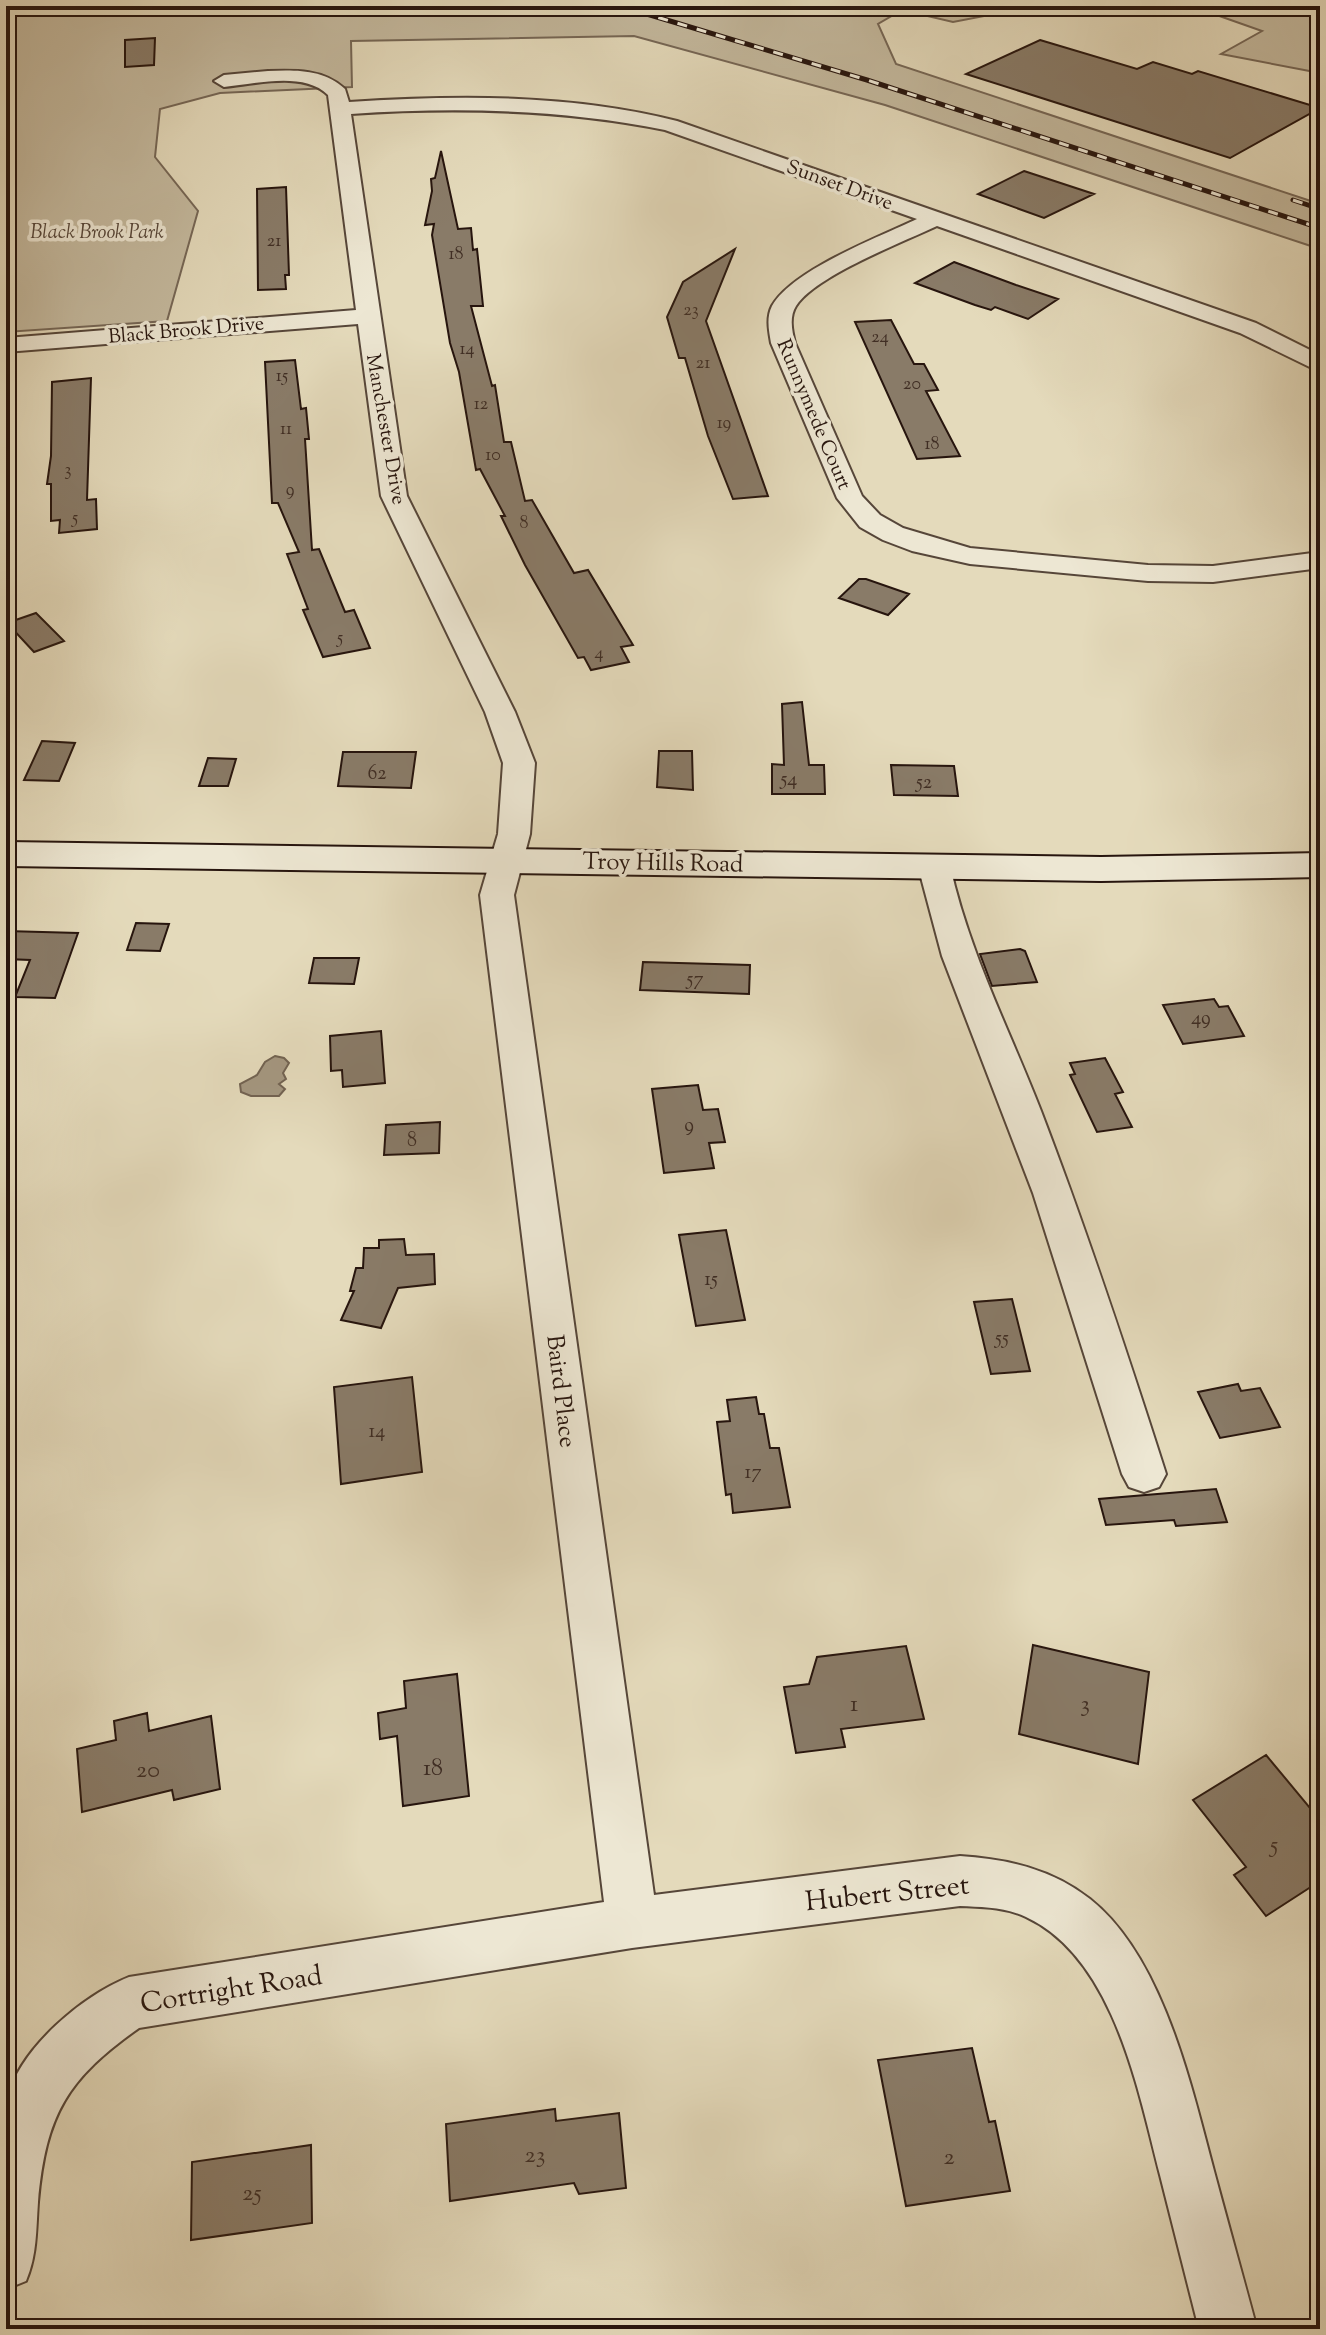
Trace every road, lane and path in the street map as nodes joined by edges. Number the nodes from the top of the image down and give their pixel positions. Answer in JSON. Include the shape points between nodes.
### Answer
{"nodes":[{"id":1,"x":224,"y":81,"type":"dead end"},
{"id":2,"x":339,"y":109,"type":"junction"},
{"id":3,"x":936,"y":218,"type":"junction"},
{"id":4,"x":367,"y":316,"type":"junction"},
{"id":5,"x":6,"y":345,"type":"edge"},
{"id":6,"x":1320,"y":365,"type":"edge"},
{"id":7,"x":1320,"y":560,"type":"edge"},
{"id":8,"x":6,"y":854,"type":"edge"},
{"id":9,"x":507,"y":860,"type":"junction"},
{"id":10,"x":1320,"y":865,"type":"edge"},
{"id":11,"x":934,"y":866,"type":"junction"},
{"id":12,"x":1144,"y":1474,"type":"dead end"},
{"id":13,"x":632,"y":1923,"type":"junction"},
{"id":14,"x":6,"y":2261,"type":"edge"},
{"id":15,"x":1228,"y":2329,"type":"edge"}],
"edges":[{"from":1,"to":2,"type":"street","name":"Manchester Drive","via":[[316,79],[332,85]]},
{"from":2,"to":3,"type":"street","name":"Sunset Drive","via":[[487,102],[633,116],[700,133]]},
{"from":2,"to":4,"type":"street","name":"Manchester Drive"},
{"from":3,"to":6,"type":"street","name":"Sunset Drive","via":[[1248,328]]},
{"from":3,"to":7,"type":"street","name":"Runnymede Court","via":[[811,281],[786,303],[780,316],[783,343],[850,498],[870,521],[953,553],[1148,573],[1213,574]]},
{"from":4,"to":5,"type":"street","name":"Black Brook Drive"},
{"from":4,"to":9,"type":"street","name":"Manchester Drive","via":[[394,496],[500,712],[519,763]]},
{"from":8,"to":9,"type":"main road","name":"Troy Hills Road"},
{"from":9,"to":11,"type":"main road","name":"Troy Hills Road"},
{"from":9,"to":13,"type":"street","name":"Baird Place","via":[[497,895]]},
{"from":10,"to":11,"type":"main road","name":"Troy Hills Road"},
{"from":11,"to":12,"type":"street","via":[[948,927],[1069,1235]]},
{"from":13,"to":14,"type":"street","name":"Cortright Road","via":[[129,2003],[72,2046],[29,2107],[17,2143]]},
{"from":13,"to":15,"type":"street","name":"Hubert Street","via":[[960,1881],[997,1883],[1050,1903],[1106,1952],[1139,2013]]}]}
